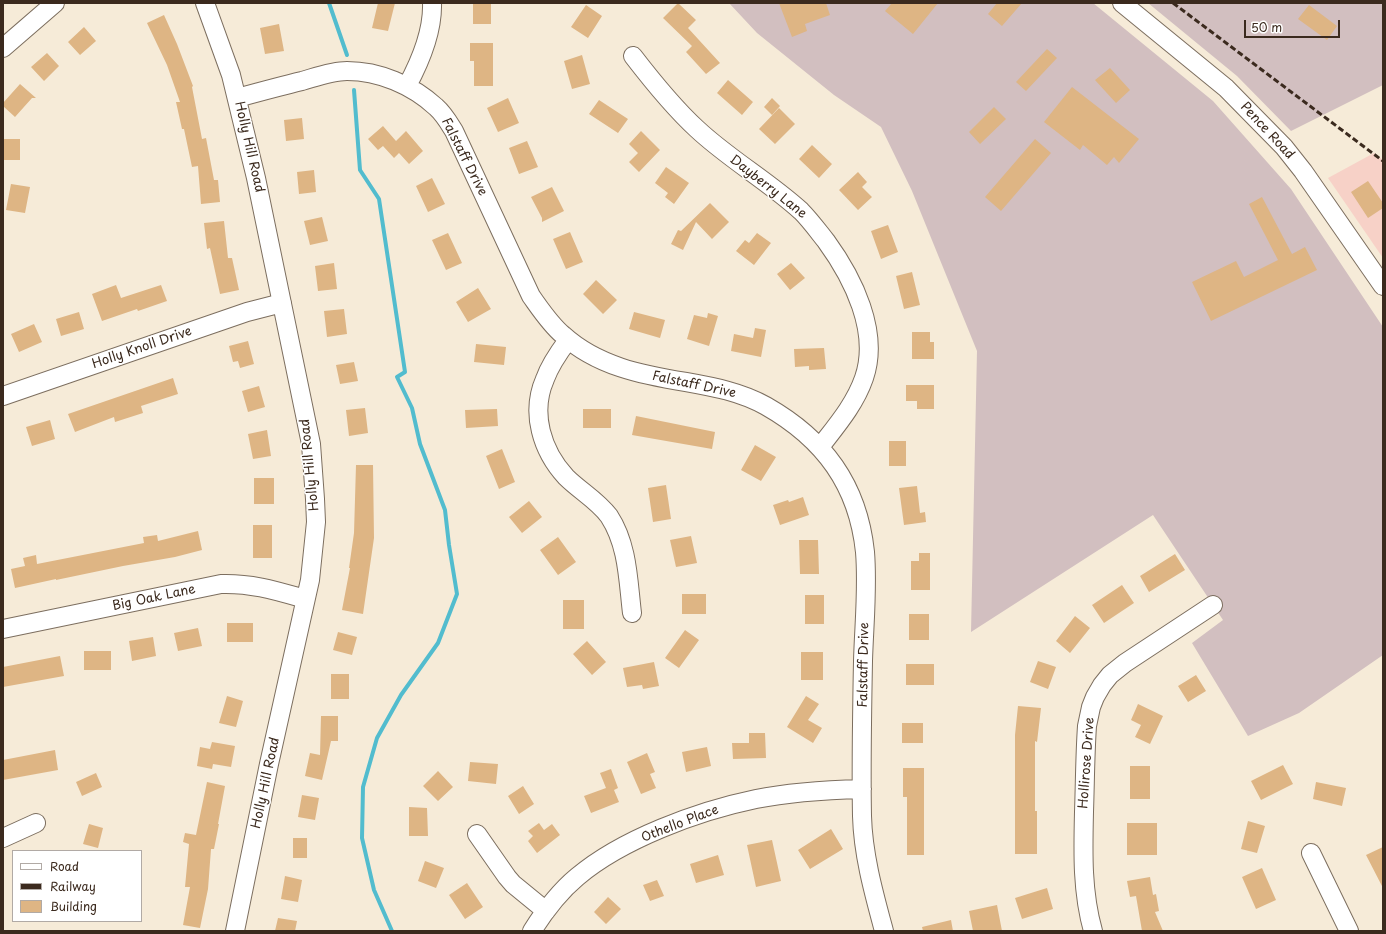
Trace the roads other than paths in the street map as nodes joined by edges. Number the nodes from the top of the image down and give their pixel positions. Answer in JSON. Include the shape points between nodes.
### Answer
{"nodes":[{"id":1,"x":55,"y":3,"type":"edge"},
{"id":2,"x":205,"y":3,"type":"edge"},
{"id":3,"x":432,"y":3,"type":"edge"},
{"id":4,"x":1122,"y":3,"type":"edge"},
{"id":5,"x":3,"y":48,"type":"edge"},
{"id":6,"x":633,"y":56,"type":"dead end"},
{"id":7,"x":407,"y":86,"type":"junction"},
{"id":8,"x":237,"y":98,"type":"junction"},
{"id":9,"x":1383,"y":286,"type":"edge"},
{"id":10,"x":282,"y":303,"type":"junction"},
{"id":11,"x":568,"y":340,"type":"junction"},
{"id":12,"x":3,"y":396,"type":"edge"},
{"id":13,"x":820,"y":447,"type":"junction"},
{"id":14,"x":306,"y":599,"type":"junction"},
{"id":15,"x":1213,"y":605,"type":"dead end"},
{"id":16,"x":632,"y":613,"type":"dead end"},
{"id":17,"x":3,"y":629,"type":"edge"},
{"id":18,"x":862,"y":789,"type":"junction"},
{"id":19,"x":36,"y":823,"type":"dead end"},
{"id":20,"x":477,"y":834,"type":"dead end"},
{"id":21,"x":3,"y":838,"type":"edge"},
{"id":22,"x":1311,"y":853,"type":"dead end"},
{"id":23,"x":546,"y":911,"type":"junction"},
{"id":24,"x":235,"y":931,"type":"edge"},
{"id":25,"x":532,"y":931,"type":"edge"},
{"id":26,"x":884,"y":931,"type":"edge"},
{"id":27,"x":1093,"y":931,"type":"edge"},
{"id":28,"x":1349,"y":931,"type":"edge"}],
"edges":[{"from":1,"to":5,"type":"street"},
{"from":2,"to":8,"type":"street","name":"Holly Hill Road"},
{"from":3,"to":7,"type":"street","via":[[424,48]]},
{"from":4,"to":9,"type":"street","name":"Pence Road","via":[[1226,88],[1284,147]]},
{"from":6,"to":13,"type":"street","name":"Dayberry Lane","via":[[667,98],[697,129],[802,212],[838,258],[852,282],[865,319],[868,358],[856,396]]},
{"from":7,"to":8,"type":"street","name":"Falstaff Drive","via":[[369,73],[346,71]]},
{"from":7,"to":11,"type":"street","name":"Falstaff Drive","via":[[436,107],[454,131],[532,296],[546,317]]},
{"from":8,"to":10,"type":"street","name":"Holly Hill Road"},
{"from":10,"to":12,"type":"street","name":"Holly Knoll Drive"},
{"from":10,"to":14,"type":"street","name":"Holly Hill Road","via":[[311,444],[314,472],[316,522]]},
{"from":11,"to":13,"type":"street","name":"Falstaff Drive","via":[[620,368],[739,394],[782,416]]},
{"from":11,"to":16,"type":"street","via":[[544,379],[539,418],[542,435],[555,463],[602,508],[616,530],[625,555]]},
{"from":13,"to":18,"type":"street","name":"Falstaff Drive","via":[[834,464],[854,504],[865,550]]},
{"from":14,"to":17,"type":"street","name":"Big Oak Lane","via":[[263,587],[239,583],[222,584]]},
{"from":14,"to":24,"type":"street","name":"Holly Hill Road"},
{"from":15,"to":27,"type":"street","name":"Hollirose Drive","via":[[1110,675],[1091,707],[1086,734],[1083,859],[1085,891]]},
{"from":18,"to":23,"type":"street","name":"Othello Place","via":[[815,791],[756,799],[702,813],[670,825],[626,845],[576,877]]},
{"from":18,"to":26,"type":"street","name":"Falstaff Drive","via":[[868,869]]},
{"from":19,"to":21,"type":"street"},
{"from":20,"to":23,"type":"street","via":[[513,884]]},
{"from":22,"to":28,"type":"street"},
{"from":23,"to":25,"type":"street","name":"Othello Place"}]}
